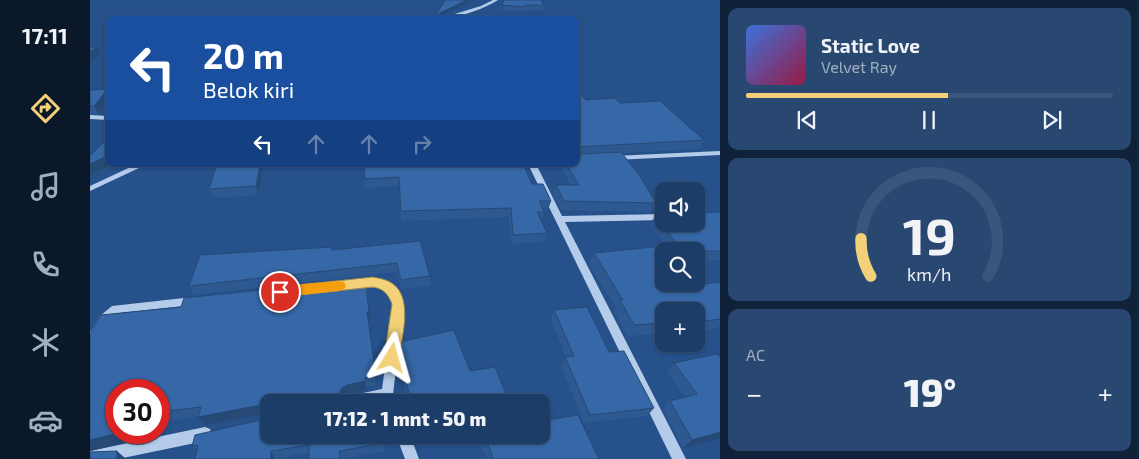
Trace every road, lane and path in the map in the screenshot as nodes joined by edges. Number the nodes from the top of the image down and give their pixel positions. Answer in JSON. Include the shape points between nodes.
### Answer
{"nodes":[{"id":1,"x":496,"y":0,"type":"edge"},
{"id":2,"x":454,"y":15,"type":"edge"},
{"id":3,"x":90,"y":117,"type":"edge"},
{"id":4,"x":105,"y":118,"type":"edge"},
{"id":5,"x":720,"y":153,"type":"edge"},
{"id":6,"x":605,"y":158,"type":"edge"},
{"id":7,"x":136,"y":167,"type":"edge"},
{"id":8,"x":534,"y":167,"type":"edge"},
{"id":9,"x":90,"y":189,"type":"edge"},
{"id":10,"x":655,"y":217,"type":"edge"},
{"id":11,"x":560,"y":219,"type":"junction"},
{"id":12,"x":344,"y":285,"type":"edge"},
{"id":13,"x":208,"y":299,"type":"edge"},
{"id":14,"x":90,"y":343,"type":"edge"},
{"id":15,"x":389,"y":394,"type":"edge"},
{"id":16,"x":221,"y":430,"type":"edge"},
{"id":17,"x":406,"y":444,"type":"edge"},
{"id":18,"x":90,"y":458,"type":"edge"},
{"id":19,"x":412,"y":459,"type":"edge"},
{"id":20,"x":679,"y":459,"type":"edge"}],
"edges":[{"from":1,"to":2,"type":"street"},
{"from":3,"to":4,"type":"street"},
{"from":5,"to":6,"type":"street"},
{"from":7,"to":9,"type":"street"},
{"from":8,"to":11,"type":"street"},
{"from":10,"to":11,"type":"street"},
{"from":11,"to":20,"type":"street"},
{"from":12,"to":15,"type":"street","via":[[373,282],[385,285],[399,304]]},
{"from":13,"to":14,"type":"street","via":[[116,309],[104,319]]},
{"from":16,"to":18,"type":"street"},
{"from":17,"to":19,"type":"street"}]}
